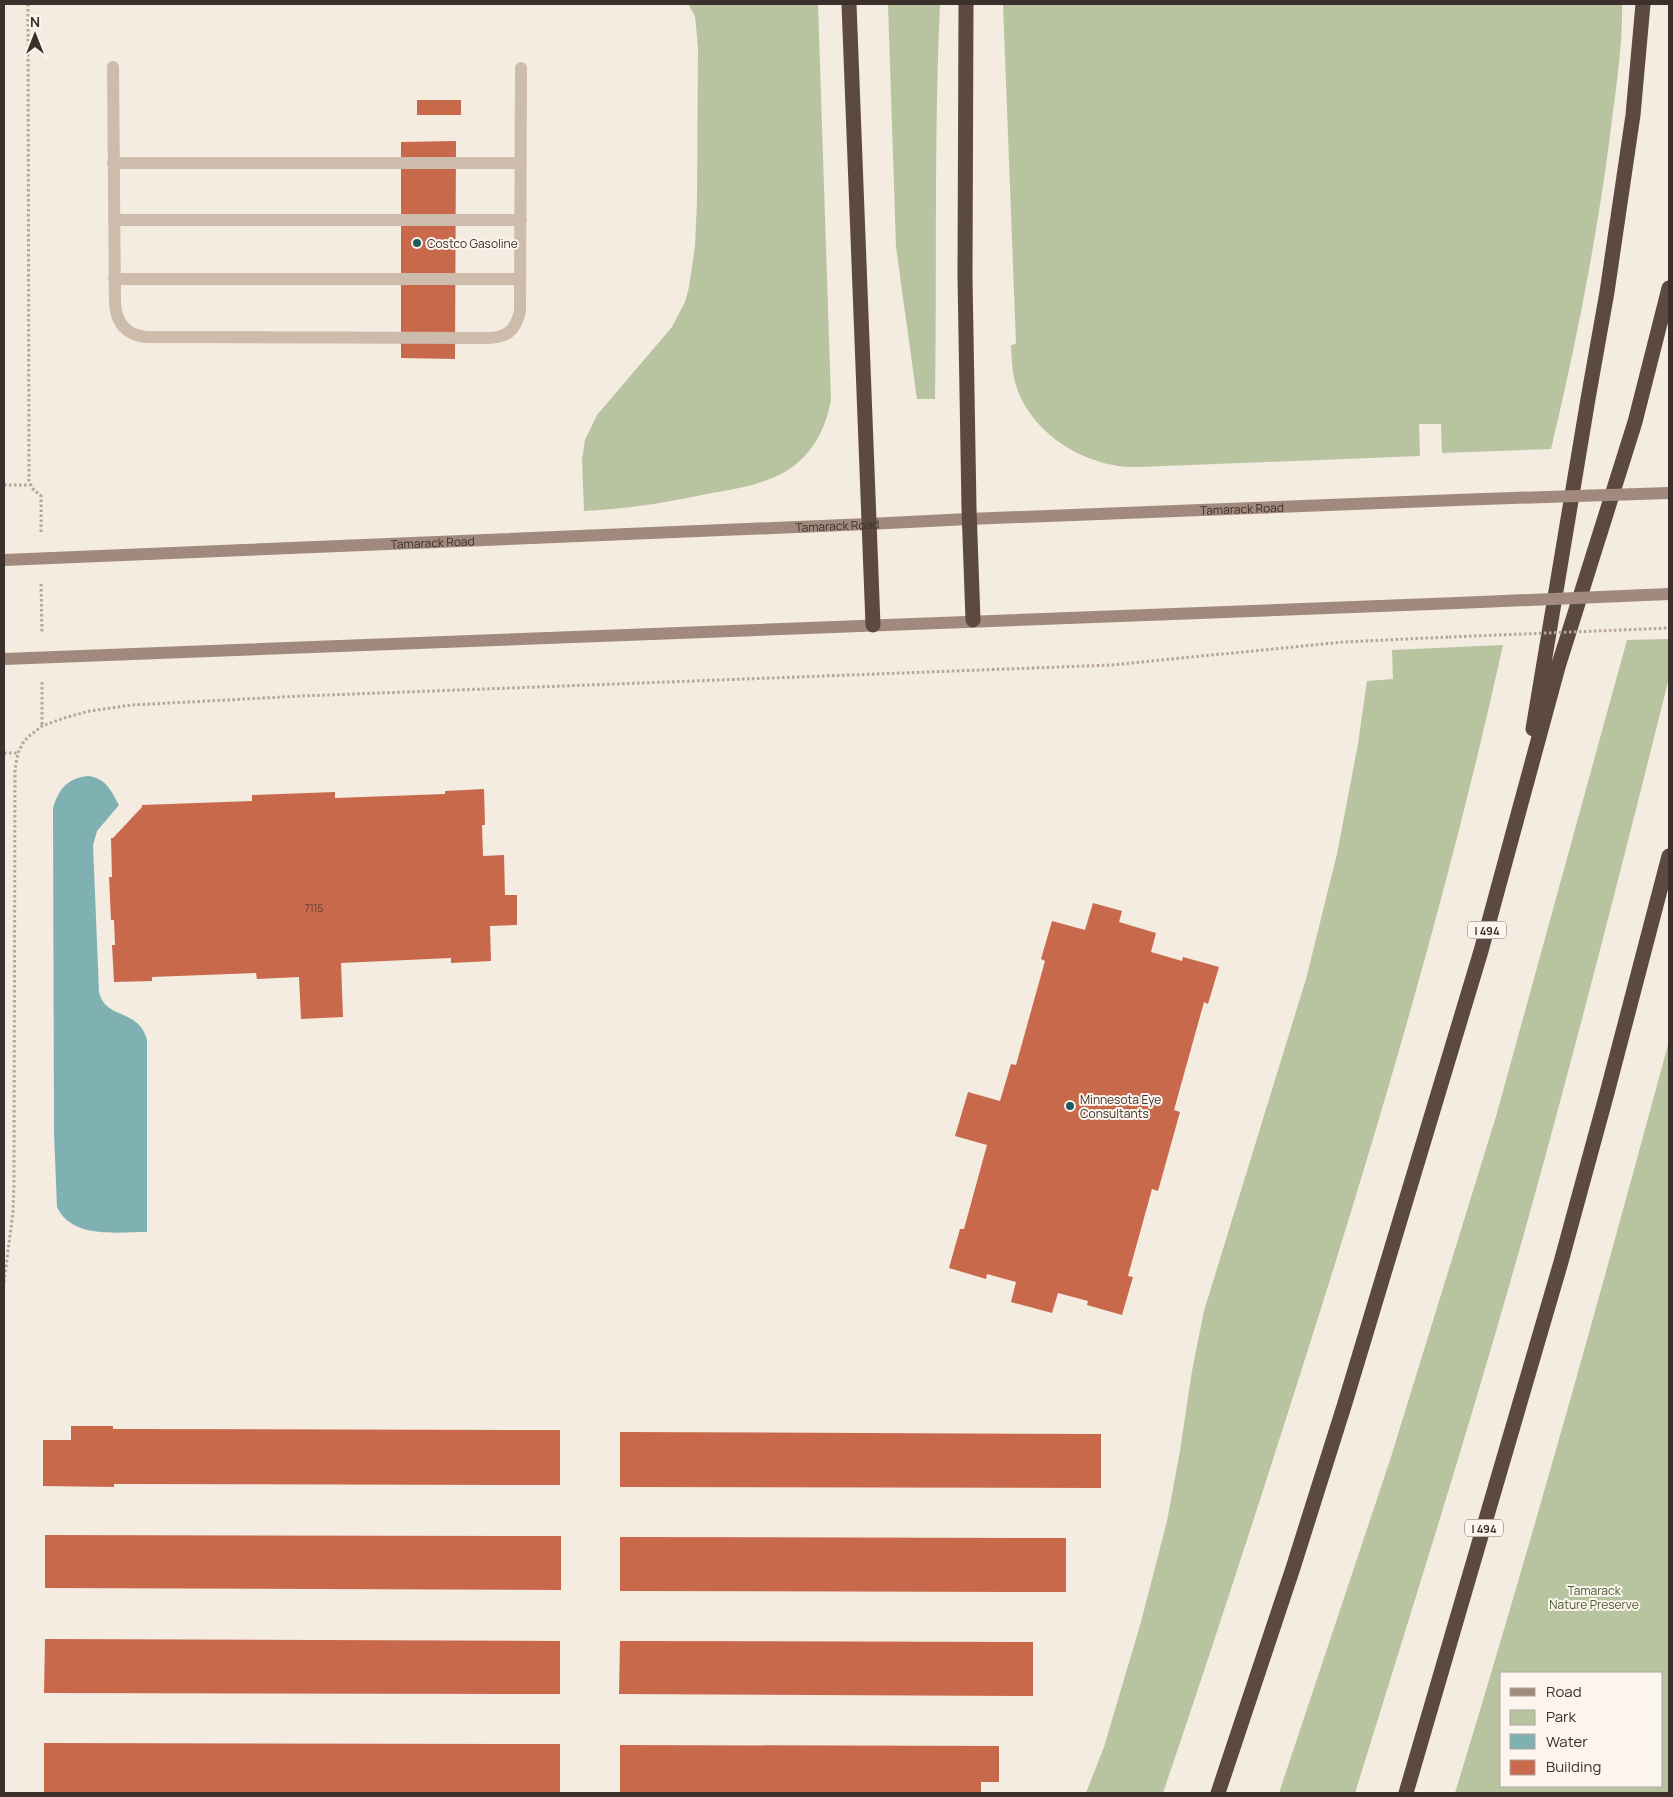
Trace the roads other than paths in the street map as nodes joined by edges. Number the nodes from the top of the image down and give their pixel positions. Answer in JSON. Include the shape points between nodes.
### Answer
{"nodes":[{"id":1,"x":849,"y":4,"type":"edge"},
{"id":2,"x":966,"y":4,"type":"edge"},
{"id":3,"x":1643,"y":4,"type":"edge"},
{"id":4,"x":113,"y":68,"type":"dead end"},
{"id":5,"x":522,"y":68,"type":"dead end"},
{"id":6,"x":113,"y":164,"type":"junction"},
{"id":7,"x":521,"y":164,"type":"junction"},
{"id":8,"x":114,"y":220,"type":"junction"},
{"id":9,"x":520,"y":220,"type":"junction"},
{"id":10,"x":114,"y":279,"type":"junction"},
{"id":11,"x":520,"y":279,"type":"junction"},
{"id":12,"x":1669,"y":288,"type":"edge"},
{"id":13,"x":1669,"y":493,"type":"edge"},
{"id":14,"x":970,"y":519,"type":"junction"},
{"id":15,"x":868,"y":524,"type":"junction"},
{"id":16,"x":4,"y":560,"type":"edge"},
{"id":17,"x":1669,"y":594,"type":"edge"},
{"id":18,"x":973,"y":620,"type":"junction"},
{"id":19,"x":872,"y":625,"type":"junction"},
{"id":20,"x":4,"y":658,"type":"edge"},
{"id":21,"x":1520,"y":814,"type":"junction"},
{"id":22,"x":1669,"y":856,"type":"edge"},
{"id":23,"x":1218,"y":1793,"type":"edge"},
{"id":24,"x":1406,"y":1793,"type":"edge"}],
"edges":[{"from":1,"to":15,"type":"highway"},
{"from":2,"to":14,"type":"highway"},
{"from":3,"to":21,"type":"highway","via":[[1633,116],[1608,292]]},
{"from":4,"to":6,"type":"lane"},
{"from":5,"to":7,"type":"lane"},
{"from":6,"to":7,"type":"lane"},
{"from":6,"to":8,"type":"lane"},
{"from":7,"to":9,"type":"lane"},
{"from":8,"to":9,"type":"lane"},
{"from":8,"to":10,"type":"lane"},
{"from":9,"to":11,"type":"lane"},
{"from":10,"to":11,"type":"lane"},
{"from":10,"to":11,"type":"lane","via":[[115,310],[119,322],[126,330],[141,337],[468,338],[499,337],[514,328],[520,311]]},
{"from":12,"to":21,"type":"highway","number":"I 494","via":[[1635,422],[1558,667]]},
{"from":13,"to":14,"type":"street","name":"Tamarack Road","bridge":true},
{"from":14,"to":15,"type":"street","name":"Tamarack Road"},
{"from":14,"to":18,"type":"highway"},
{"from":15,"to":16,"type":"street","name":"Tamarack Road"},
{"from":15,"to":19,"type":"highway"},
{"from":17,"to":18,"type":"street","bridge":true},
{"from":18,"to":19,"type":"street"},
{"from":19,"to":20,"type":"street"},
{"from":21,"to":23,"type":"highway","number":"I 494","via":[[1345,1403]]},
{"from":22,"to":24,"type":"highway","number":"I 494","via":[[1560,1262]]}]}
